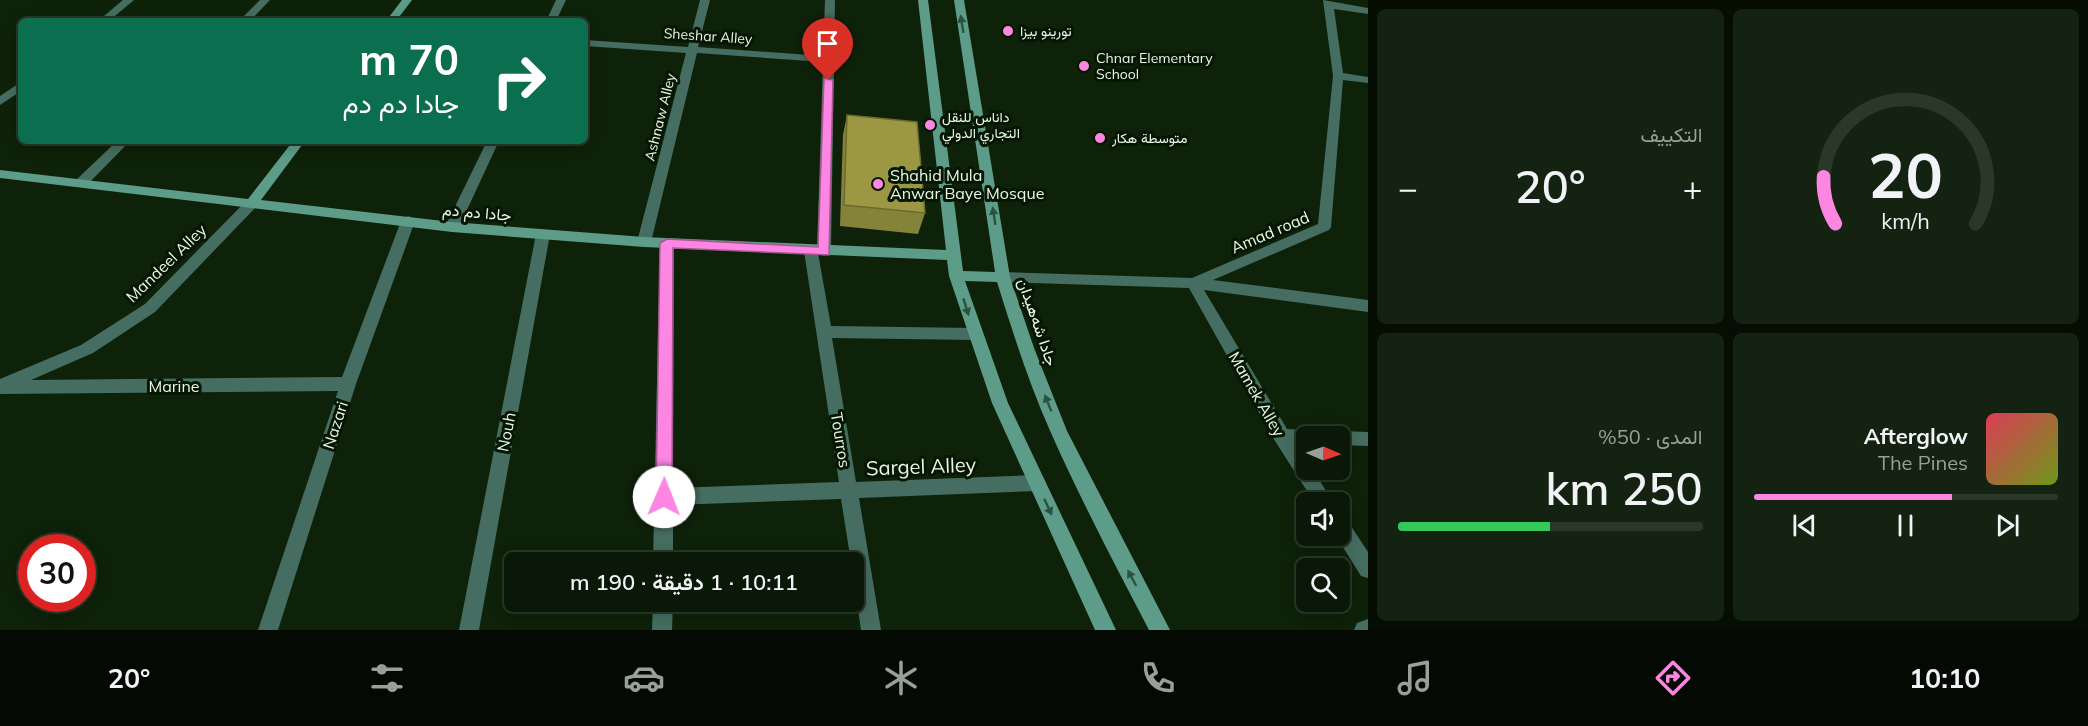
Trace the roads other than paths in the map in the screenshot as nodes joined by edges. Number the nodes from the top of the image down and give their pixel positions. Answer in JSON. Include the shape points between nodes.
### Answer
{"nodes":[{"id":1,"x":129,"y":0,"type":"edge"},
{"id":2,"x":265,"y":0,"type":"edge"},
{"id":3,"x":407,"y":0,"type":"edge"},
{"id":4,"x":561,"y":0,"type":"edge"},
{"id":5,"x":705,"y":0,"type":"edge"},
{"id":6,"x":830,"y":0,"type":"edge"},
{"id":7,"x":924,"y":0,"type":"edge"},
{"id":8,"x":958,"y":0,"type":"edge"},
{"id":9,"x":1328,"y":2,"type":"edge"},
{"id":10,"x":1368,"y":10,"type":"edge"},
{"id":11,"x":107,"y":18,"type":"edge"},
{"id":12,"x":247,"y":18,"type":"edge"},
{"id":13,"x":393,"y":18,"type":"edge"},
{"id":14,"x":552,"y":18,"type":"edge"},
{"id":15,"x":588,"y":43,"type":"edge"},
{"id":16,"x":692,"y":51,"type":"junction"},
{"id":17,"x":828,"y":58,"type":"junction"},
{"id":18,"x":1338,"y":76,"type":"junction"},
{"id":19,"x":1368,"y":80,"type":"edge"},
{"id":20,"x":18,"y":87,"type":"edge"},
{"id":21,"x":0,"y":102,"type":"edge"},
{"id":22,"x":121,"y":144,"type":"edge"},
{"id":23,"x":297,"y":144,"type":"edge"},
{"id":24,"x":492,"y":144,"type":"edge"},
{"id":25,"x":1,"y":176,"type":"edge"},
{"id":26,"x":81,"y":183,"type":"junction"},
{"id":27,"x":253,"y":202,"type":"junction"},
{"id":28,"x":408,"y":221,"type":"junction"},
{"id":29,"x":452,"y":227,"type":"junction"},
{"id":30,"x":543,"y":234,"type":"junction"},
{"id":31,"x":644,"y":242,"type":"junction"},
{"id":32,"x":667,"y":243,"type":"junction"},
{"id":33,"x":818,"y":251,"type":"junction"},
{"id":34,"x":952,"y":255,"type":"junction"},
{"id":35,"x":956,"y":276,"type":"junction"},
{"id":36,"x":1003,"y":277,"type":"junction"},
{"id":37,"x":1192,"y":283,"type":"junction"},
{"id":38,"x":1368,"y":306,"type":"edge"},
{"id":39,"x":823,"y":332,"type":"junction"},
{"id":40,"x":974,"y":334,"type":"junction"},
{"id":41,"x":348,"y":384,"type":"junction"},
{"id":42,"x":0,"y":387,"type":"edge"},
{"id":43,"x":1281,"y":435,"type":"junction"},
{"id":44,"x":1296,"y":436,"type":"edge"},
{"id":45,"x":1350,"y":438,"type":"edge"},
{"id":46,"x":1368,"y":439,"type":"edge"},
{"id":47,"x":1037,"y":483,"type":"junction"},
{"id":48,"x":849,"y":491,"type":"junction"},
{"id":49,"x":1318,"y":492,"type":"edge"},
{"id":50,"x":664,"y":497,"type":"junction"},
{"id":51,"x":1350,"y":541,"type":"edge"},
{"id":52,"x":663,"y":552,"type":"edge"},
{"id":53,"x":1368,"y":569,"type":"edge"},
{"id":54,"x":663,"y":612,"type":"edge"},
{"id":55,"x":268,"y":630,"type":"edge"},
{"id":56,"x":469,"y":630,"type":"edge"},
{"id":57,"x":662,"y":630,"type":"edge"},
{"id":58,"x":871,"y":630,"type":"edge"},
{"id":59,"x":1106,"y":630,"type":"edge"},
{"id":60,"x":1160,"y":630,"type":"edge"}],
"edges":[{"from":1,"to":11,"type":"street"},
{"from":2,"to":12,"type":"street"},
{"from":3,"to":13,"type":"main road"},
{"from":4,"to":14,"type":"street"},
{"from":5,"to":16,"type":"street","name":"Ashnaw Alley"},
{"from":6,"to":17,"type":"street","name":"Tourros"},
{"from":7,"to":34,"type":"main road"},
{"from":36,"to":8,"type":"main road","name":"جادا شەهیدان","one_way":true},
{"from":9,"to":10,"type":"street"},
{"from":9,"to":18,"type":"street","name":"Amad road"},
{"from":15,"to":16,"type":"street","name":"Sheshar Alley"},
{"from":16,"to":17,"type":"street","name":"Sheshar Alley"},
{"from":16,"to":31,"type":"street","name":"Ashnaw Alley"},
{"from":17,"to":33,"type":"street","name":"Tourros"},
{"from":18,"to":19,"type":"street"},
{"from":18,"to":37,"type":"street","name":"Amad road","via":[[1324,227]]},
{"from":20,"to":21,"type":"street"},
{"from":22,"to":26,"type":"street"},
{"from":23,"to":27,"type":"main road"},
{"from":24,"to":29,"type":"street"},
{"from":25,"to":26,"type":"main road","name":"جادا دم دم"},
{"from":26,"to":27,"type":"main road","name":"جادا دم دم"},
{"from":27,"to":28,"type":"main road","name":"جادا دم دم"},
{"from":27,"to":42,"type":"street","name":"Mandeel Alley","via":[[150,308],[87,349]]},
{"from":28,"to":29,"type":"main road","name":"جادا دم دم"},
{"from":28,"to":41,"type":"street","name":"Nazari"},
{"from":29,"to":30,"type":"main road","name":"جادا دم دم"},
{"from":30,"to":31,"type":"main road","name":"جادا دم دم"},
{"from":30,"to":56,"type":"street","name":"Nouh"},
{"from":31,"to":32,"type":"main road","name":"جادا دم دم"},
{"from":32,"to":33,"type":"main road","name":"جادا دم دم"},
{"from":32,"to":50,"type":"street"},
{"from":33,"to":34,"type":"main road","name":"جادا دم دم"},
{"from":33,"to":39,"type":"street","name":"Tourros"},
{"from":34,"to":35,"type":"main road"},
{"from":35,"to":36,"type":"main road"},
{"from":35,"to":40,"type":"main road","one_way":true},
{"from":36,"to":37,"type":"street","name":"Amad road"},
{"from":60,"to":36,"type":"main road","name":"جادا شەهیدان","one_way":true,"via":[[1059,432]]},
{"from":37,"to":38,"type":"street"},
{"from":37,"to":43,"type":"street","name":"Mamek Alley"},
{"from":39,"to":40,"type":"street"},
{"from":39,"to":48,"type":"street","name":"Tourros"},
{"from":40,"to":47,"type":"main road"},
{"from":41,"to":42,"type":"street","name":"Marine"},
{"from":41,"to":55,"type":"street","name":"Nazari"},
{"from":43,"to":44,"type":"street"},
{"from":43,"to":49,"type":"street","name":"Mamek Alley"},
{"from":45,"to":46,"type":"street"},
{"from":47,"to":48,"type":"street","name":"Sargel Alley"},
{"from":47,"to":59,"type":"main road","one_way":true},
{"from":48,"to":50,"type":"street","name":"Sargel Alley"},
{"from":48,"to":58,"type":"street","name":"Tourros"},
{"from":50,"to":52,"type":"street"},
{"from":51,"to":53,"type":"street"},
{"from":54,"to":57,"type":"street"}]}
